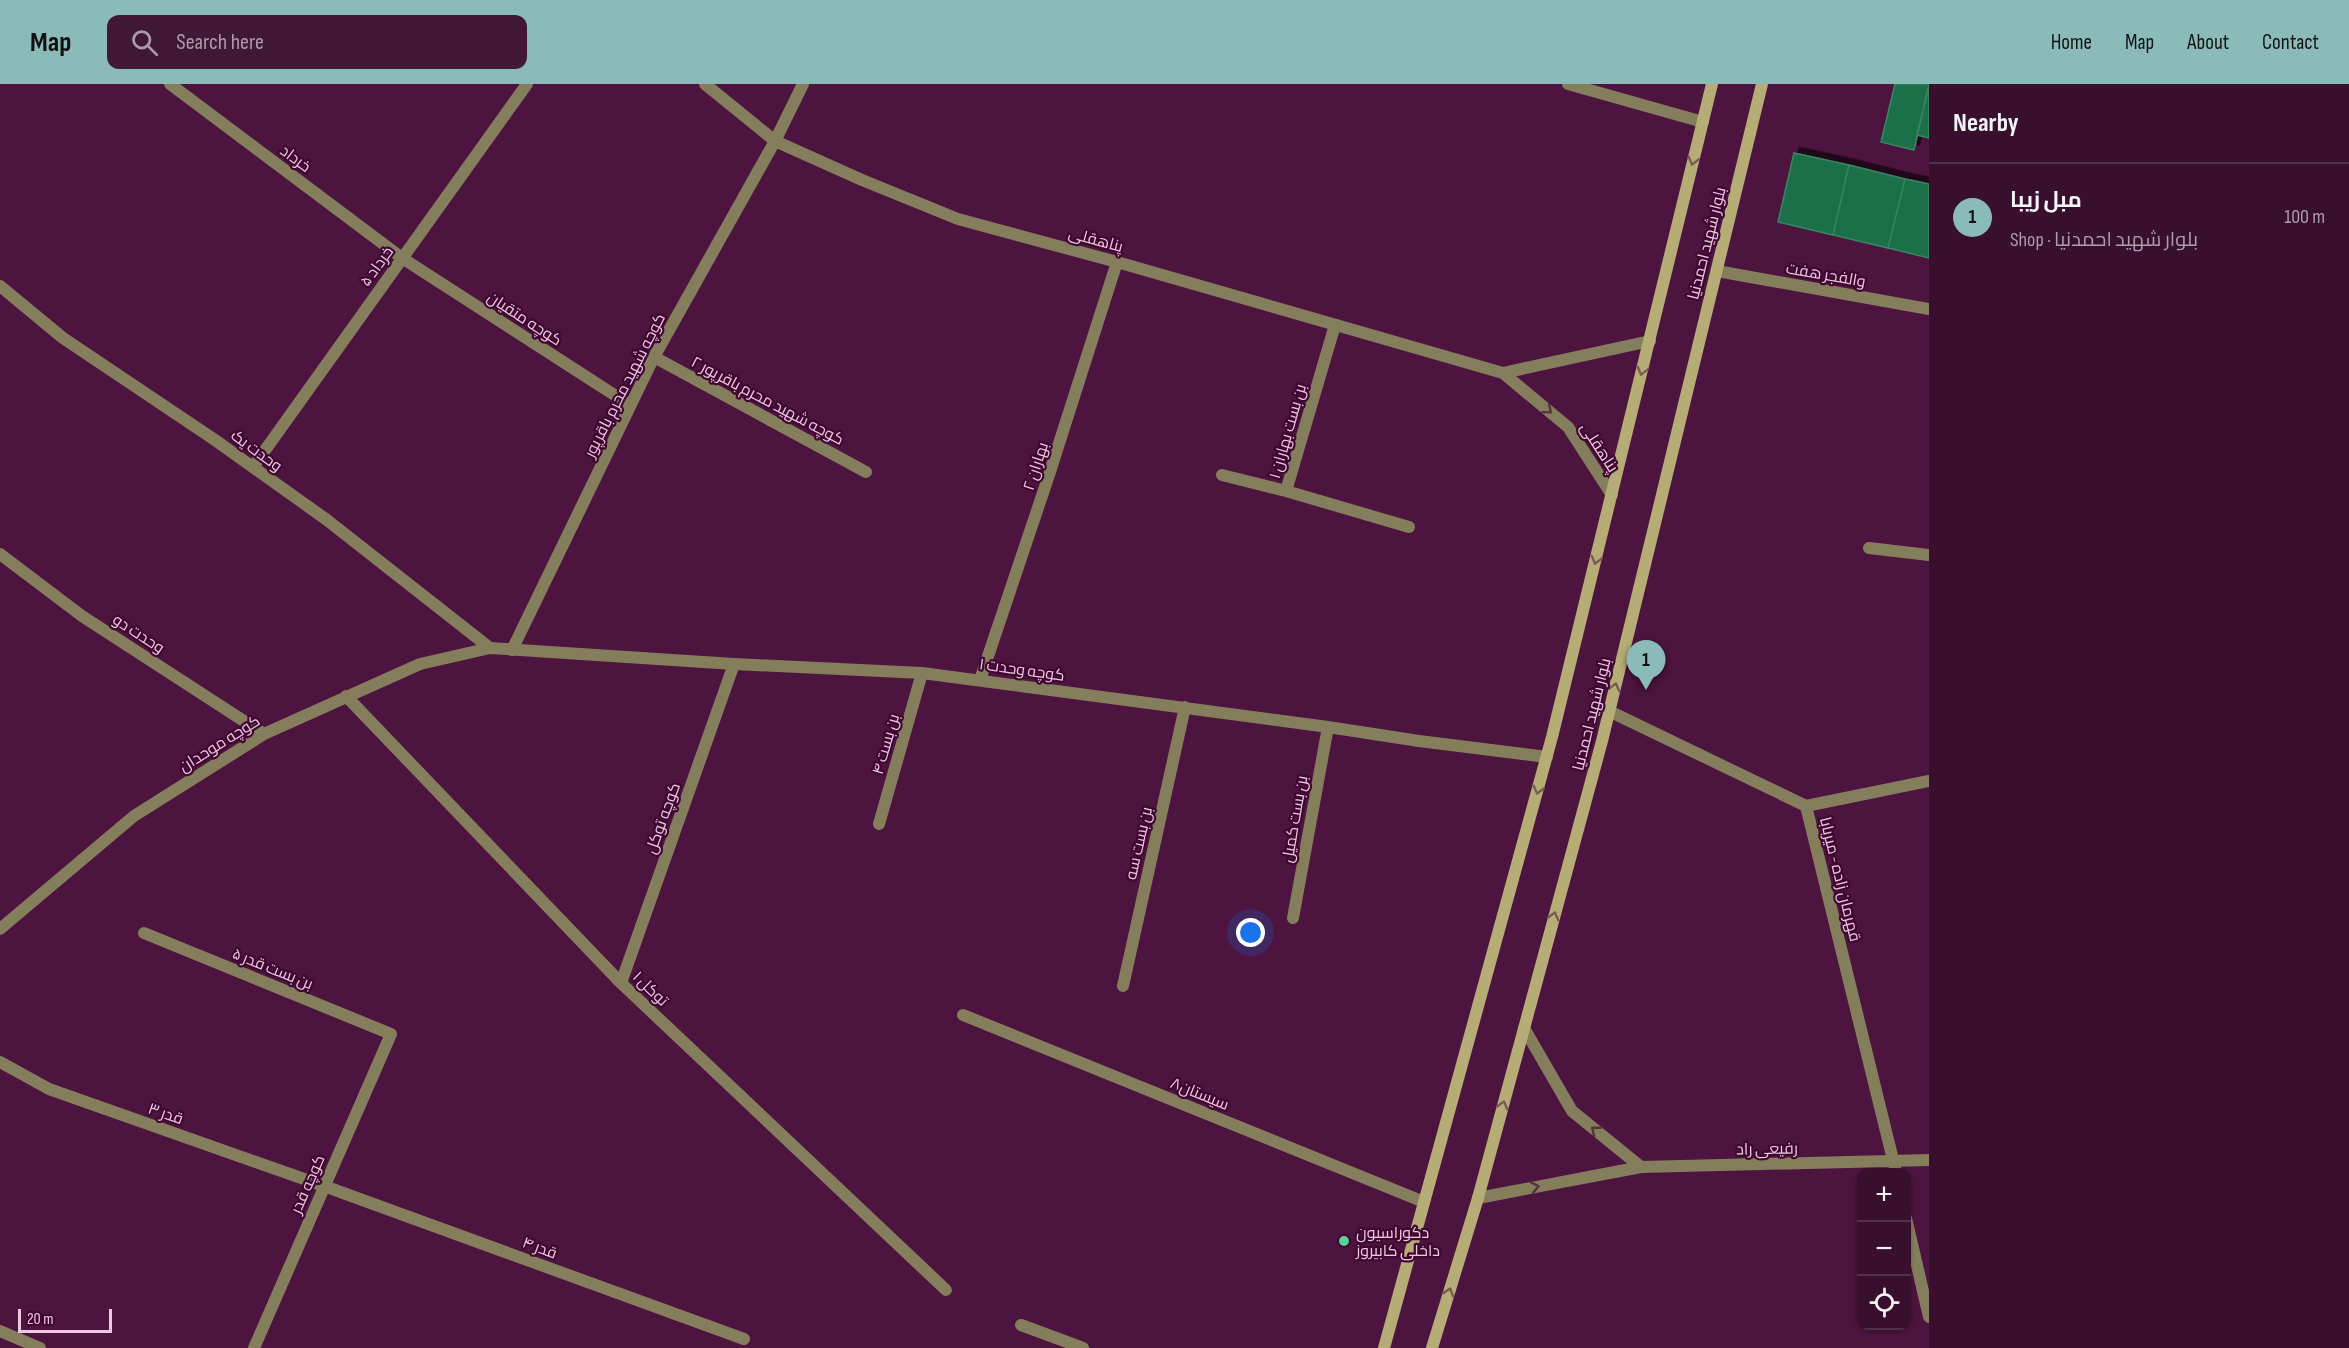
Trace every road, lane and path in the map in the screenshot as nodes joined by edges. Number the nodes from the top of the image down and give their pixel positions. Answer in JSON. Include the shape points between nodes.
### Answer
{"nodes":[{"id":1,"x":170,"y":84,"type":"edge"},
{"id":2,"x":527,"y":84,"type":"edge"},
{"id":3,"x":705,"y":84,"type":"edge"},
{"id":4,"x":803,"y":84,"type":"edge"},
{"id":5,"x":1568,"y":84,"type":"edge"},
{"id":6,"x":1712,"y":84,"type":"edge"},
{"id":7,"x":1762,"y":84,"type":"edge"},
{"id":8,"x":1703,"y":122,"type":"junction"},
{"id":9,"x":775,"y":141,"type":"junction"},
{"id":10,"x":402,"y":258,"type":"junction"},
{"id":11,"x":1118,"y":262,"type":"junction"},
{"id":12,"x":1717,"y":271,"type":"junction"},
{"id":13,"x":0,"y":286,"type":"edge"},
{"id":14,"x":1929,"y":309,"type":"edge"},
{"id":15,"x":1335,"y":325,"type":"junction"},
{"id":16,"x":1650,"y":341,"type":"junction"},
{"id":17,"x":654,"y":357,"type":"junction"},
{"id":18,"x":1503,"y":372,"type":"junction"},
{"id":19,"x":630,"y":405,"type":"junction"},
{"id":20,"x":253,"y":467,"type":"junction"},
{"id":21,"x":866,"y":472,"type":"dead end"},
{"id":22,"x":1222,"y":475,"type":"dead end"},
{"id":23,"x":1287,"y":491,"type":"junction"},
{"id":24,"x":1612,"y":495,"type":"junction"},
{"id":25,"x":1409,"y":527,"type":"dead end"},
{"id":26,"x":1869,"y":548,"type":"dead end"},
{"id":27,"x":0,"y":554,"type":"edge"},
{"id":28,"x":1929,"y":555,"type":"edge"},
{"id":29,"x":490,"y":648,"type":"junction"},
{"id":30,"x":512,"y":650,"type":"junction"},
{"id":31,"x":734,"y":664,"type":"junction"},
{"id":32,"x":922,"y":673,"type":"junction"},
{"id":33,"x":980,"y":680,"type":"junction"},
{"id":34,"x":346,"y":696,"type":"junction"},
{"id":35,"x":1185,"y":707,"type":"junction"},
{"id":36,"x":1609,"y":711,"type":"junction"},
{"id":37,"x":1328,"y":727,"type":"junction"},
{"id":38,"x":264,"y":734,"type":"junction"},
{"id":39,"x":1547,"y":757,"type":"junction"},
{"id":40,"x":1929,"y":781,"type":"edge"},
{"id":41,"x":1806,"y":806,"type":"junction"},
{"id":42,"x":879,"y":824,"type":"dead end"},
{"id":43,"x":1293,"y":918,"type":"dead end"},
{"id":44,"x":0,"y":929,"type":"edge"},
{"id":45,"x":144,"y":933,"type":"dead end"},
{"id":46,"x":621,"y":983,"type":"junction"},
{"id":47,"x":1123,"y":986,"type":"dead end"},
{"id":48,"x":963,"y":1015,"type":"dead end"},
{"id":49,"x":1524,"y":1028,"type":"junction"},
{"id":50,"x":390,"y":1034,"type":"joint"},
{"id":51,"x":0,"y":1062,"type":"edge"},
{"id":52,"x":1929,"y":1160,"type":"edge"},
{"id":53,"x":1641,"y":1167,"type":"junction"},
{"id":54,"x":1895,"y":1168,"type":"edge"},
{"id":55,"x":324,"y":1186,"type":"junction"},
{"id":56,"x":1478,"y":1198,"type":"junction"},
{"id":57,"x":1424,"y":1202,"type":"junction"},
{"id":58,"x":1907,"y":1222,"type":"edge"},
{"id":59,"x":946,"y":1290,"type":"dead end"},
{"id":60,"x":1929,"y":1317,"type":"edge"},
{"id":61,"x":1021,"y":1325,"type":"dead end"},
{"id":62,"x":0,"y":1331,"type":"edge"},
{"id":63,"x":744,"y":1339,"type":"dead end"},
{"id":64,"x":40,"y":1348,"type":"edge"},
{"id":65,"x":254,"y":1348,"type":"edge"},
{"id":66,"x":1083,"y":1348,"type":"edge"},
{"id":67,"x":1384,"y":1348,"type":"edge"},
{"id":68,"x":1432,"y":1348,"type":"edge"}],
"edges":[{"from":1,"to":10,"type":"street","name":"خرداد"},
{"from":2,"to":10,"type":"street","name":"خرداد ۵"},
{"from":3,"to":9,"type":"street","name":"پناهقلی"},
{"from":4,"to":9,"type":"street","name":"کوچه شهید محرم باقرپور"},
{"from":5,"to":8,"type":"street"},
{"from":6,"to":8,"type":"main road","name":"بلوار شهید احمدنیا"},
{"from":7,"to":12,"type":"main road","name":"بلوار شهید احمدنیا"},
{"from":8,"to":16,"type":"main road","name":"بلوار شهید احمدنیا","one_way":true},
{"from":9,"to":11,"type":"street","name":"پناهقلی","via":[[958,219]]},
{"from":9,"to":17,"type":"street","name":"کوچه شهید محرم باقرپور"},
{"from":10,"to":19,"type":"street","name":"کوچه متقیان"},
{"from":10,"to":20,"type":"street","name":"خرداد ۵"},
{"from":11,"to":15,"type":"street","name":"پناهقلی"},
{"from":11,"to":33,"type":"street","name":"بهاران ۲"},
{"from":12,"to":14,"type":"street","name":"والفجر هفت"},
{"from":36,"to":12,"type":"main road","name":"بلوار شهید احمدنیا","one_way":true},
{"from":13,"to":20,"type":"street","name":"وحدت یک","via":[[63,338]]},
{"from":15,"to":18,"type":"street","name":"پناهقلی"},
{"from":15,"to":23,"type":"street","name":"بن بست بهاران ۱"},
{"from":16,"to":18,"type":"street","name":"پناهقلی"},
{"from":16,"to":24,"type":"main road","name":"بلوار شهید احمدنیا","one_way":true},
{"from":17,"to":19,"type":"street","name":"کوچه شهید محرم باقرپور"},
{"from":17,"to":21,"type":"street","name":"کوچه شهید محرم باقرپور ۲"},
{"from":18,"to":24,"type":"street","name":"پناهقلی","one_way":true,"via":[[1568,427]]},
{"from":19,"to":30,"type":"street","name":"کوچه شهید محرم باقرپور"},
{"from":20,"to":29,"type":"street","name":"وحدت یک"},
{"from":22,"to":23,"type":"street"},
{"from":23,"to":25,"type":"street","name":"بن بست بهاران ۱"},
{"from":24,"to":39,"type":"main road","name":"بلوار شهید احمدنیا","one_way":true},
{"from":26,"to":28,"type":"street"},
{"from":27,"to":38,"type":"street","name":"وحدت دو","via":[[82,616]]},
{"from":29,"to":30,"type":"street","name":"کوچه وحدت ۱"},
{"from":29,"to":34,"type":"street","name":"کوچه موحدان","via":[[420,664]]},
{"from":30,"to":31,"type":"street","name":"کوچه وحدت ۱"},
{"from":31,"to":32,"type":"street","name":"کوچه وحدت ۱"},
{"from":31,"to":46,"type":"street","name":"کوچه توکل"},
{"from":32,"to":33,"type":"street","name":"کوچه وحدت ۱"},
{"from":32,"to":42,"type":"street","name":"بن بست ۴"},
{"from":33,"to":35,"type":"street","name":"کوچه وحدت ۱"},
{"from":34,"to":38,"type":"street","name":"کوچه موحدان"},
{"from":34,"to":46,"type":"street","name":"توکل ۱"},
{"from":35,"to":37,"type":"street","name":"کوچه وحدت ۱"},
{"from":35,"to":47,"type":"street","name":"بن بست سه"},
{"from":36,"to":41,"type":"street","name":"قهرمان زاده - میربابا"},
{"from":49,"to":36,"type":"main road","name":"بلوار شهید احمدنیا","one_way":true},
{"from":37,"to":39,"type":"street","name":"کوچه وحدت ۱"},
{"from":37,"to":43,"type":"street","name":"بن بست کمیل"},
{"from":38,"to":44,"type":"street","name":"کوچه موحدان","via":[[134,816]]},
{"from":39,"to":57,"type":"main road","name":"بلوار شهید احمدنیا","one_way":true},
{"from":40,"to":41,"type":"street"},
{"from":41,"to":54,"type":"street","name":"قهرمان زاده - میربابا"},
{"from":45,"to":50,"type":"street","name":"بن بست قدر ۵"},
{"from":46,"to":59,"type":"street","name":"توکل ۱"},
{"from":48,"to":57,"type":"street","name":"سیستان۸"},
{"from":53,"to":49,"type":"street","one_way":true,"via":[[1572,1111]]},
{"from":56,"to":49,"type":"main road","name":"بلوار شهید احمدنیا","one_way":true},
{"from":50,"to":55,"type":"street","name":"کوچه قدر"},
{"from":51,"to":55,"type":"street","name":"قدر ۳","via":[[49,1089]]},
{"from":52,"to":54,"type":"street","name":"رفیعی راد"},
{"from":53,"to":54,"type":"street","name":"رفیعی راد"},
{"from":56,"to":53,"type":"street","name":"رفیعی راد","one_way":true},
{"from":55,"to":63,"type":"street","name":"قدر ۴"},
{"from":55,"to":65,"type":"street","name":"کوچه قدر"},
{"from":68,"to":56,"type":"main road","name":"بلوار شهید احمدنیا","one_way":true},
{"from":57,"to":67,"type":"main road","name":"بلوار شهید احمدنیا"},
{"from":58,"to":60,"type":"street"},
{"from":61,"to":66,"type":"street"},
{"from":62,"to":64,"type":"street"}]}
